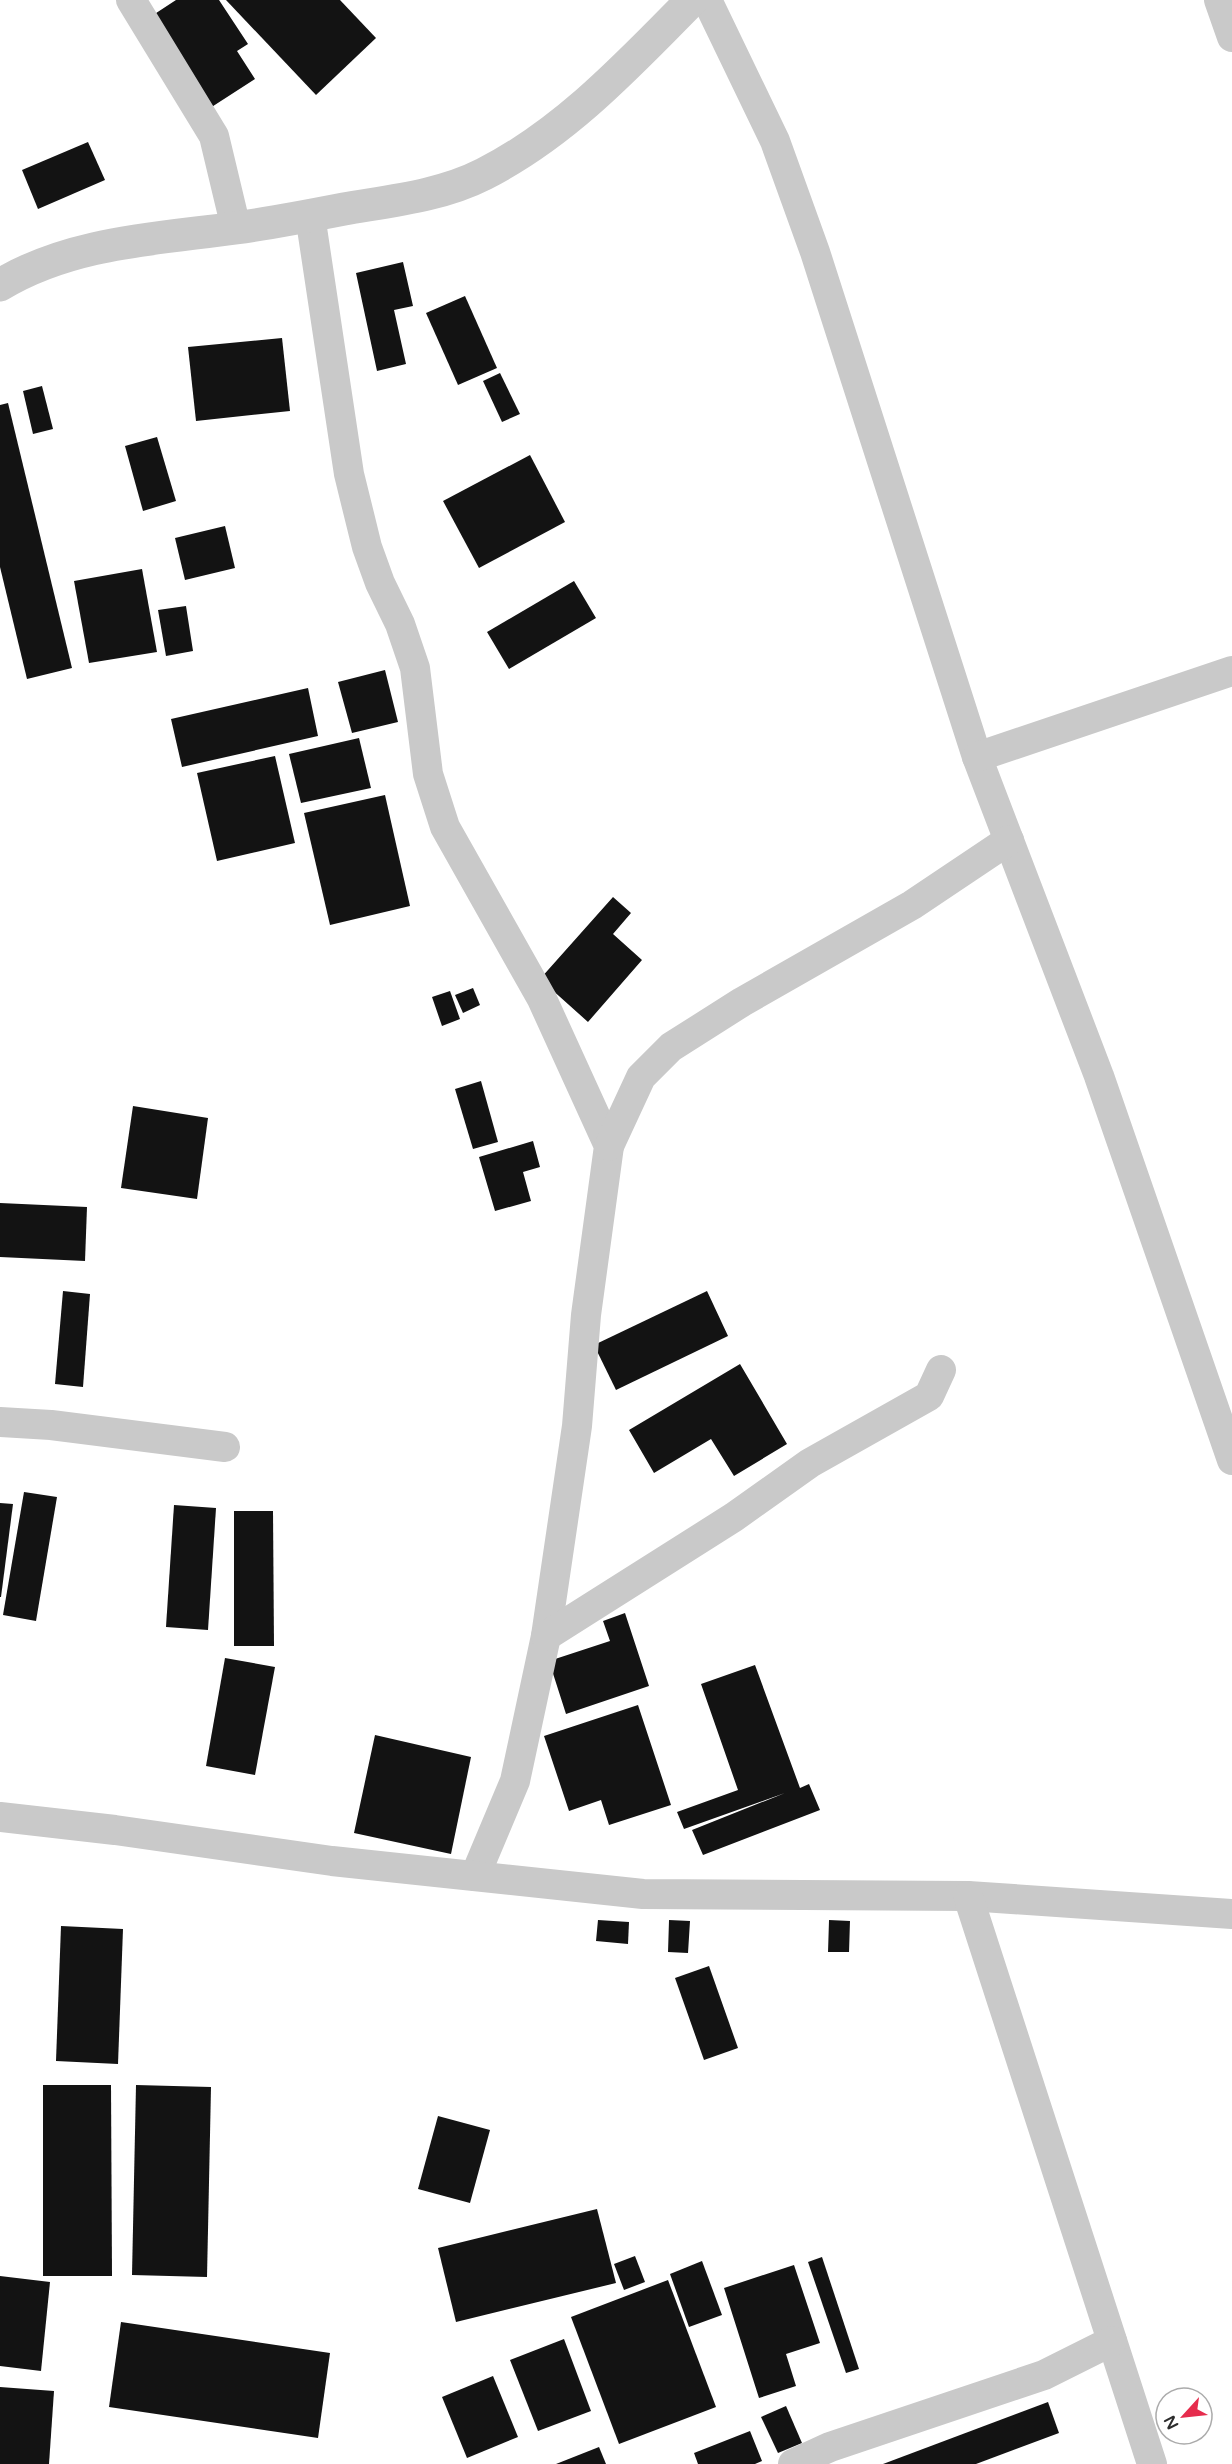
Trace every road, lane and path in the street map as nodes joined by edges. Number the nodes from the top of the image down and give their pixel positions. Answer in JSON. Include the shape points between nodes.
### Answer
{"nodes":[{"id":1,"x":130,"y":0,"type":"edge"},
{"id":2,"x":692,"y":0,"type":"edge"},
{"id":3,"x":707,"y":0,"type":"edge"},
{"id":4,"x":1218,"y":0,"type":"edge"},
{"id":5,"x":1232,"y":37,"type":"edge"},
{"id":6,"x":309,"y":215,"type":"junction"},
{"id":7,"x":237,"y":228,"type":"junction"},
{"id":8,"x":0,"y":285,"type":"edge"},
{"id":9,"x":1232,"y":671,"type":"edge"},
{"id":10,"x":977,"y":757,"type":"junction"},
{"id":11,"x":1009,"y":840,"type":"junction"},
{"id":12,"x":609,"y":1146,"type":"junction"},
{"id":13,"x":941,"y":1370,"type":"dead end"},
{"id":14,"x":0,"y":1422,"type":"edge"},
{"id":15,"x":225,"y":1447,"type":"dead end"},
{"id":16,"x":1232,"y":1460,"type":"edge"},
{"id":17,"x":546,"y":1636,"type":"junction"},
{"id":18,"x":0,"y":1817,"type":"edge"},
{"id":19,"x":475,"y":1876,"type":"junction"},
{"id":20,"x":969,"y":1896,"type":"junction"},
{"id":21,"x":1232,"y":1914,"type":"edge"},
{"id":22,"x":1112,"y":2342,"type":"junction"},
{"id":23,"x":793,"y":2464,"type":"edge"},
{"id":24,"x":1152,"y":2464,"type":"edge"}],
"edges":[{"from":1,"to":7,"type":"street","via":[[214,136]]},
{"from":2,"to":6,"type":"street","via":[[617,76],[536,142],[483,175],[420,196]]},
{"from":3,"to":10,"type":"street","via":[[775,141],[815,252]]},
{"from":4,"to":5,"type":"street"},
{"from":6,"to":7,"type":"street"},
{"from":6,"to":12,"type":"street","via":[[349,474],[367,548],[415,668],[428,774],[445,827],[542,999]]},
{"from":7,"to":8,"type":"street","via":[[162,236],[55,258]]},
{"from":9,"to":10,"type":"street"},
{"from":10,"to":11,"type":"street"},
{"from":11,"to":12,"type":"street","via":[[912,905],[671,1047],[640,1077]]},
{"from":11,"to":16,"type":"street","via":[[1099,1076]]},
{"from":12,"to":17,"type":"street","via":[[586,1315],[577,1426]]},
{"from":13,"to":17,"type":"street","via":[[929,1396],[810,1463],[734,1517]]},
{"from":14,"to":15,"type":"street"},
{"from":17,"to":19,"type":"street","via":[[515,1781]]},
{"from":18,"to":19,"type":"street"},
{"from":19,"to":20,"type":"street","via":[[644,1894]]},
{"from":20,"to":21,"type":"street"},
{"from":20,"to":22,"type":"street"},
{"from":22,"to":23,"type":"street","via":[[1044,2375],[830,2447]]},
{"from":22,"to":24,"type":"street"}]}
